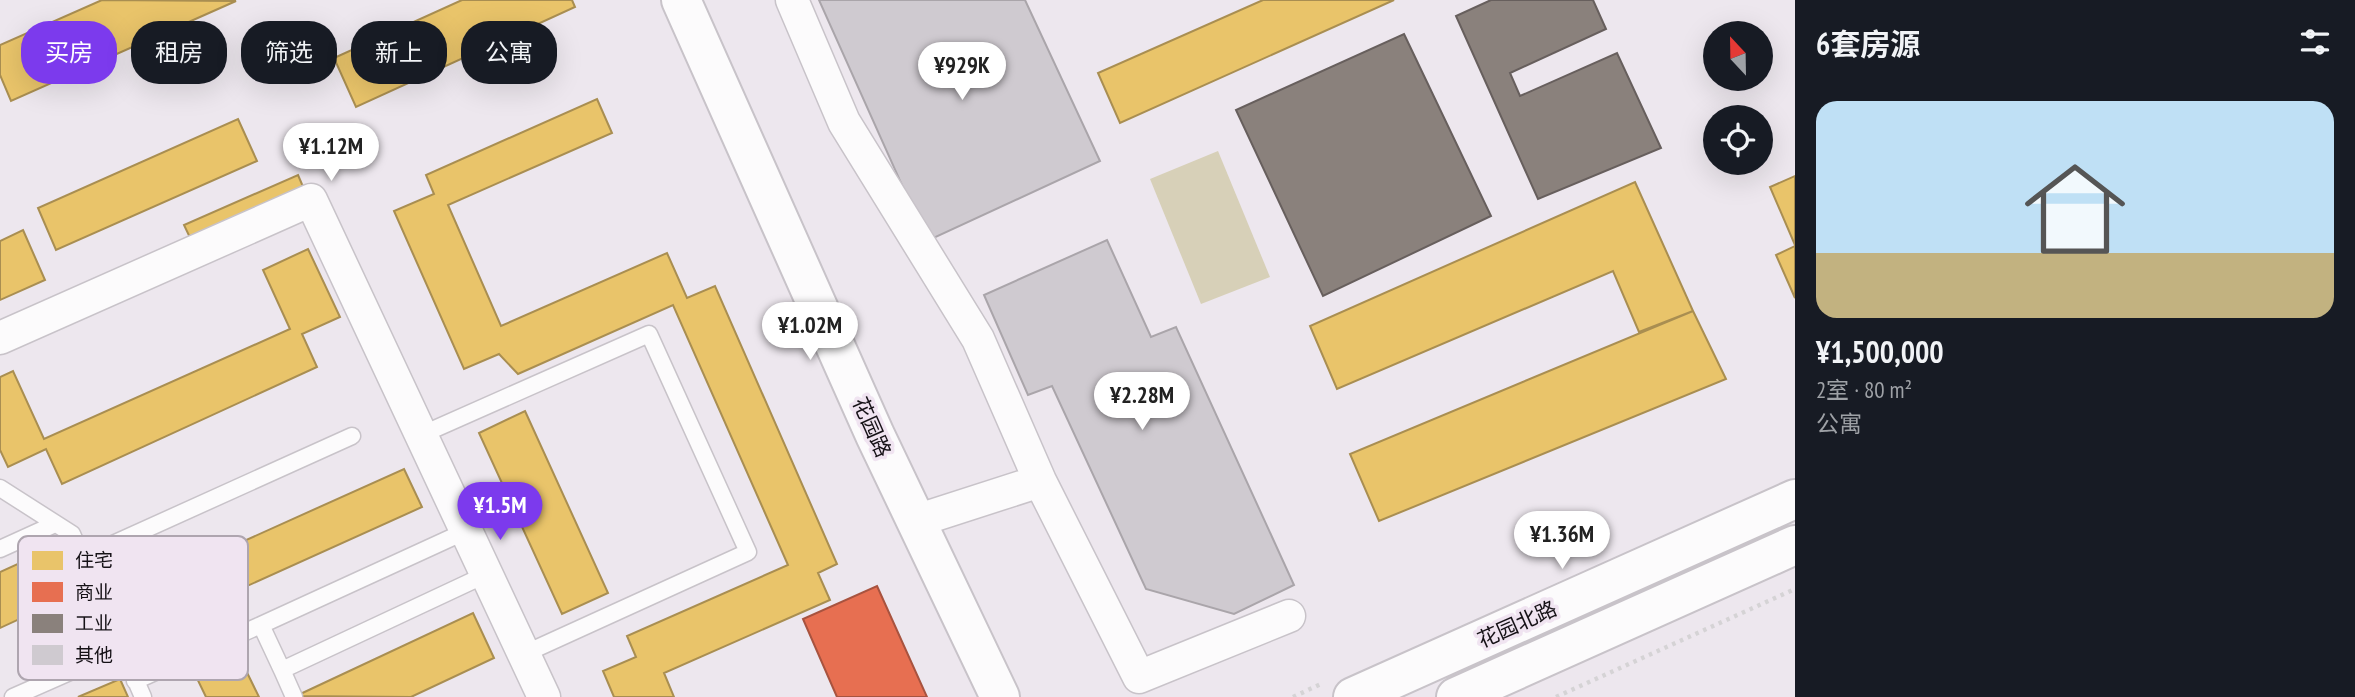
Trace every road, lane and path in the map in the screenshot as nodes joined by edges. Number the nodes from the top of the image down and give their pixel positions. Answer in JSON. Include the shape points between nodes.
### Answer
{"nodes":[{"id":1,"x":681,"y":0,"type":"edge"},
{"id":2,"x":792,"y":0,"type":"edge"},
{"id":3,"x":0,"y":338,"type":"edge"},
{"id":4,"x":421,"y":435,"type":"junction"},
{"id":5,"x":352,"y":436,"type":"dead end"},
{"id":6,"x":1040,"y":481,"type":"junction"},
{"id":7,"x":0,"y":488,"type":"edge"},
{"id":8,"x":1795,"y":499,"type":"edge"},
{"id":9,"x":915,"y":521,"type":"junction"},
{"id":10,"x":55,"y":524,"type":"junction"},
{"id":11,"x":466,"y":531,"type":"junction"},
{"id":12,"x":29,"y":536,"type":"edge"},
{"id":13,"x":73,"y":536,"type":"edge"},
{"id":14,"x":131,"y":536,"type":"edge"},
{"id":15,"x":18,"y":541,"type":"edge"},
{"id":16,"x":1795,"y":545,"type":"edge"},
{"id":17,"x":0,"y":549,"type":"edge"},
{"id":18,"x":487,"y":575,"type":"junction"},
{"id":19,"x":1795,"y":589,"type":"edge"},
{"id":20,"x":1289,"y":616,"type":"dead end"},
{"id":21,"x":261,"y":625,"type":"junction"},
{"id":22,"x":248,"y":631,"type":"edge"},
{"id":23,"x":524,"y":654,"type":"junction"},
{"id":24,"x":282,"y":670,"type":"junction"},
{"id":25,"x":52,"y":680,"type":"edge"},
{"id":26,"x":135,"y":681,"type":"edge"},
{"id":27,"x":13,"y":697,"type":"edge"},
{"id":28,"x":143,"y":697,"type":"edge"},
{"id":29,"x":294,"y":697,"type":"edge"},
{"id":30,"x":544,"y":697,"type":"edge"},
{"id":31,"x":1000,"y":697,"type":"edge"},
{"id":32,"x":1353,"y":697,"type":"edge"},
{"id":33,"x":1456,"y":697,"type":"edge"},
{"id":34,"x":1556,"y":697,"type":"edge"}],
"edges":[{"from":1,"to":9,"type":"street","name":"花园路"},
{"from":2,"to":6,"type":"street","via":[[844,122],[978,339]]},
{"from":3,"to":4,"type":"street","via":[[311,200]]},
{"from":4,"to":11,"type":"street"},
{"from":4,"to":23,"type":"lane","via":[[649,334],[748,552]]},
{"from":5,"to":14,"type":"lane"},
{"from":6,"to":9,"type":"street"},
{"from":6,"to":20,"type":"street","via":[[1139,677]]},
{"from":7,"to":10,"type":"lane"},
{"from":8,"to":32,"type":"street","name":"花园北路"},
{"from":9,"to":31,"type":"street","name":"花园路"},
{"from":10,"to":12,"type":"lane"},
{"from":10,"to":13,"type":"lane"},
{"from":11,"to":18,"type":"street"},
{"from":11,"to":21,"type":"lane"},
{"from":15,"to":17,"type":"lane"},
{"from":16,"to":33,"type":"street","name":"花园北路"},
{"from":18,"to":23,"type":"street"},
{"from":18,"to":24,"type":"lane"},
{"from":19,"to":34,"type":"path"},
{"from":21,"to":22,"type":"lane"},
{"from":21,"to":24,"type":"lane"},
{"from":23,"to":30,"type":"street"},
{"from":24,"to":29,"type":"lane"},
{"from":25,"to":27,"type":"lane"},
{"from":26,"to":28,"type":"lane"}]}
